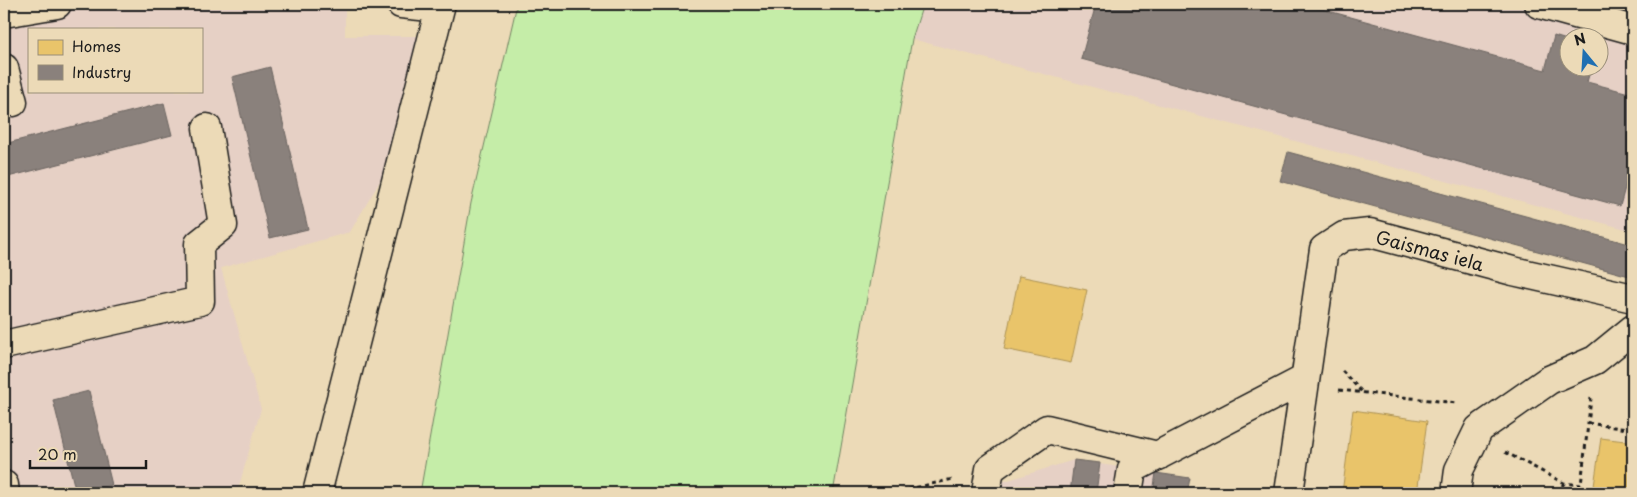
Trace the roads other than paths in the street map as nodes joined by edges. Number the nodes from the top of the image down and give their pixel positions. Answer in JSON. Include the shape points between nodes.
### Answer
{"nodes":[{"id":1,"x":57,"y":4,"type":"edge"},
{"id":2,"x":401,"y":4,"type":"edge"},
{"id":3,"x":1539,"y":4,"type":"edge"},
{"id":4,"x":440,"y":6,"type":"edge"},
{"id":5,"x":4,"y":13,"type":"edge"},
{"id":6,"x":1633,"y":30,"type":"edge"},
{"id":7,"x":4,"y":68,"type":"edge"},
{"id":8,"x":12,"y":102,"type":"dead end"},
{"id":9,"x":207,"y":128,"type":"dead end"},
{"id":10,"x":1633,"y":298,"type":"edge"},
{"id":11,"x":1633,"y":329,"type":"edge"},
{"id":12,"x":4,"y":345,"type":"edge"},
{"id":13,"x":1305,"y":382,"type":"junction"},
{"id":14,"x":1158,"y":456,"type":"junction"},
{"id":15,"x":988,"y":481,"type":"edge"},
{"id":16,"x":4,"y":485,"type":"edge"},
{"id":17,"x":6,"y":493,"type":"edge"},
{"id":18,"x":317,"y":493,"type":"edge"},
{"id":19,"x":1128,"y":493,"type":"edge"},
{"id":20,"x":1289,"y":493,"type":"edge"},
{"id":21,"x":1456,"y":493,"type":"edge"}],
"edges":[{"from":1,"to":5,"type":"street"},
{"from":2,"to":4,"type":"street"},
{"from":3,"to":6,"type":"street"},
{"from":4,"to":18,"type":"street"},
{"from":7,"to":8,"type":"street"},
{"from":9,"to":12,"type":"street","via":[[223,225],[199,244],[200,301]]},
{"from":10,"to":13,"type":"street","name":"Gaismas iela","via":[[1370,234],[1344,236],[1324,250]]},
{"from":11,"to":21,"type":"street","via":[[1595,360],[1549,380],[1479,430],[1459,470]]},
{"from":13,"to":14,"type":"street"},
{"from":13,"to":20,"type":"street","name":"Gaismas iela"},
{"from":14,"to":15,"type":"street","via":[[1047,429]]},
{"from":14,"to":19,"type":"street","via":[[1132,469]]},
{"from":16,"to":17,"type":"street"}]}
